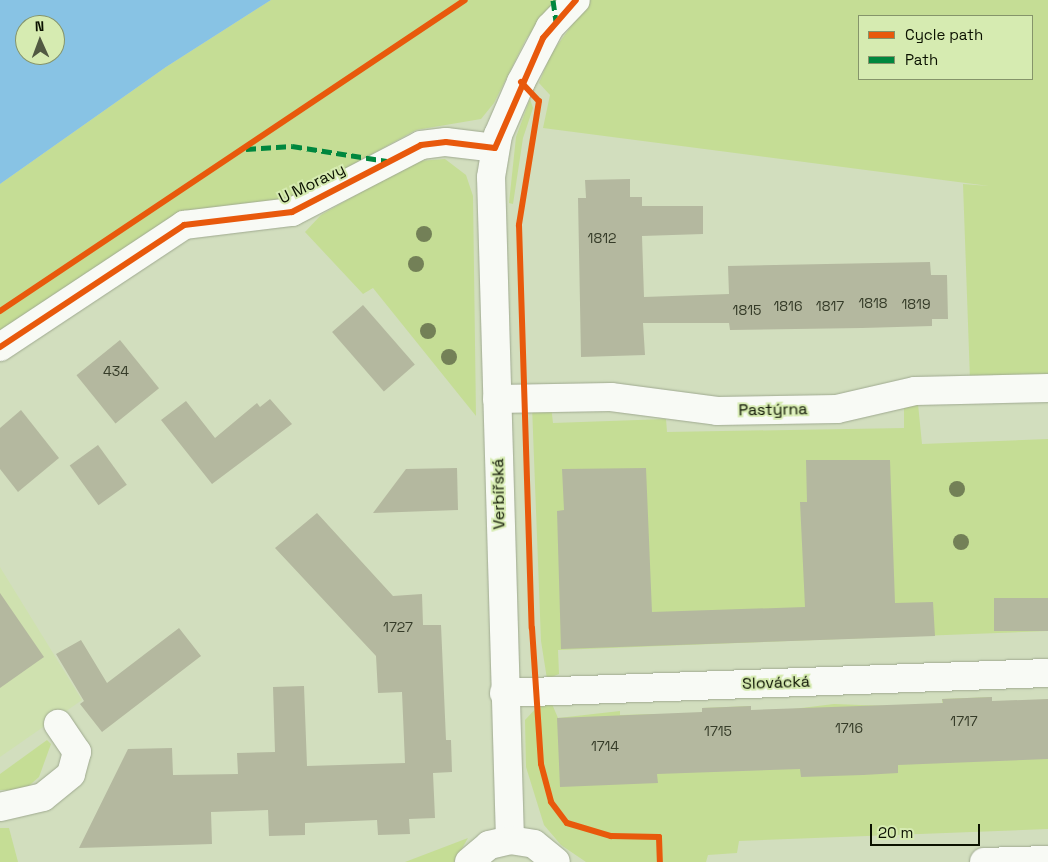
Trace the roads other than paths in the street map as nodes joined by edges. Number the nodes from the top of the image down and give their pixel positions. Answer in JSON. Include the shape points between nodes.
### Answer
{"nodes":[{"id":1,"x":576,"y":0,"type":"edge"},
{"id":2,"x":495,"y":148,"type":"junction"},
{"id":3,"x":0,"y":347,"type":"edge"},
{"id":4,"x":1048,"y":388,"type":"edge"},
{"id":5,"x":497,"y":399,"type":"junction"},
{"id":6,"x":1048,"y":673,"type":"edge"},
{"id":7,"x":504,"y":693,"type":"junction"},
{"id":8,"x":58,"y":724,"type":"dead end"},
{"id":9,"x":0,"y":807,"type":"edge"},
{"id":10,"x":510,"y":840,"type":"junction"},
{"id":11,"x":1048,"y":860,"type":"edge"},
{"id":12,"x":469,"y":862,"type":"edge"},
{"id":13,"x":556,"y":862,"type":"edge"},
{"id":14,"x":984,"y":862,"type":"edge"}],
"edges":[{"from":1,"to":2,"type":"street","via":[[543,38]]},
{"from":2,"to":3,"type":"street","name":"U Moravy","via":[[446,142],[421,145],[292,212],[184,225]]},
{"from":2,"to":5,"type":"street","name":"Verbířská","via":[[491,178]]},
{"from":4,"to":5,"type":"street","name":"Pastýrna","via":[[915,390],[837,409],[735,411],[611,397]]},
{"from":5,"to":7,"type":"street","name":"Verbířská"},
{"from":6,"to":7,"type":"street","name":"Slovácká"},
{"from":7,"to":10,"type":"street","name":"Verbířská"},
{"from":8,"to":9,"type":"street","via":[[77,752],[72,774],[42,798]]},
{"from":10,"to":12,"type":"street","via":[[490,845]]},
{"from":10,"to":13,"type":"street","via":[[534,844]]},
{"from":11,"to":14,"type":"street"}]}
